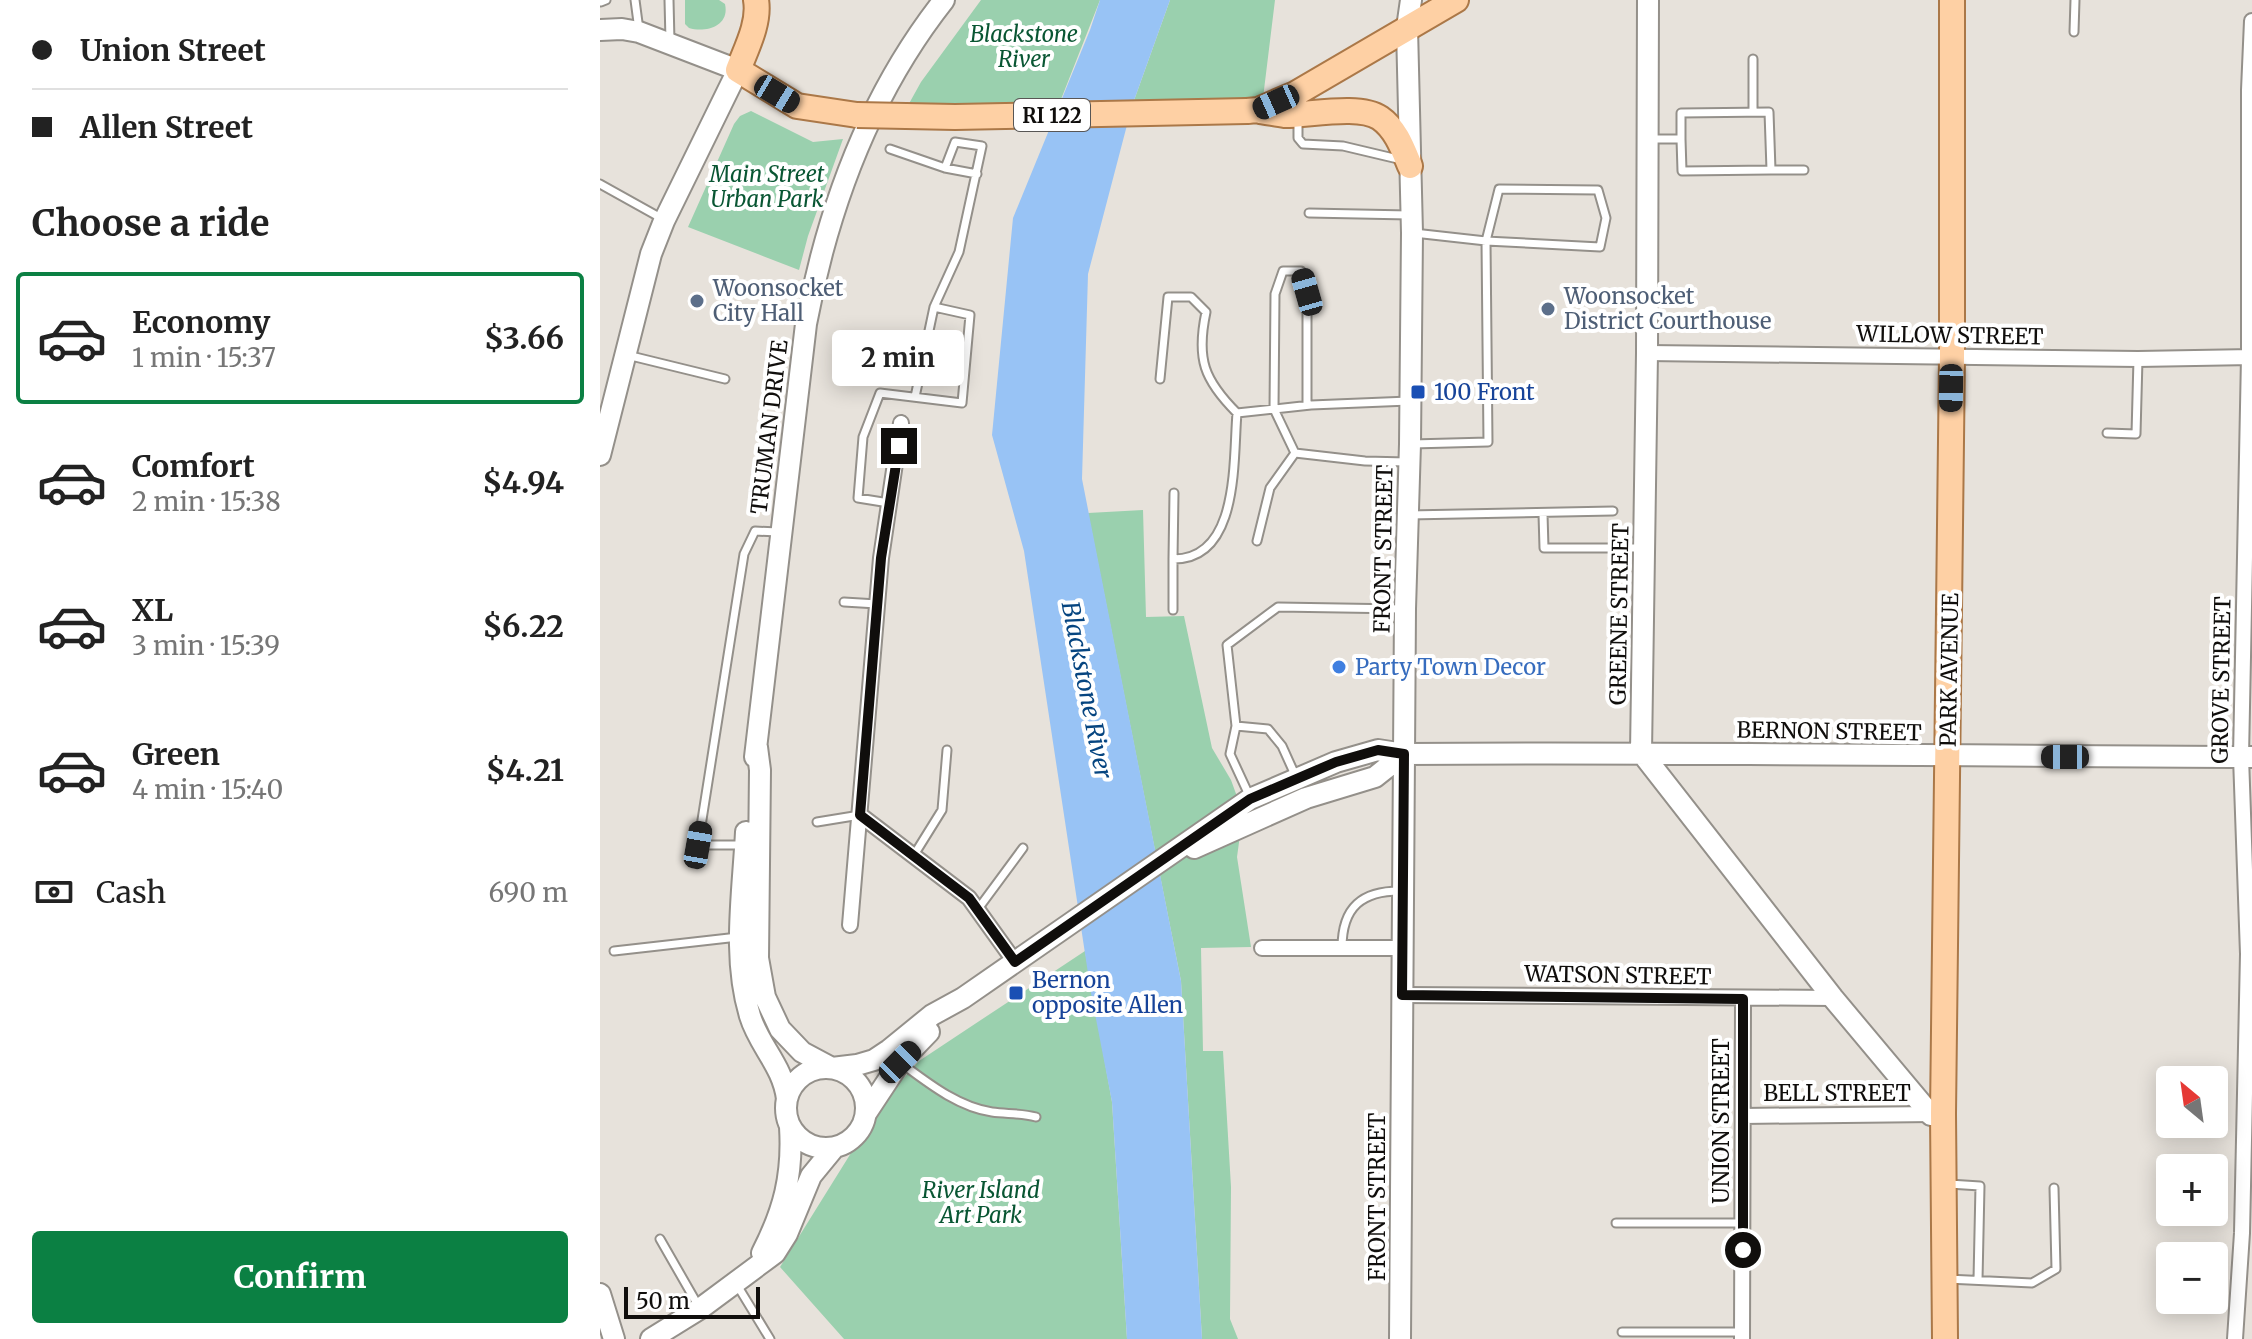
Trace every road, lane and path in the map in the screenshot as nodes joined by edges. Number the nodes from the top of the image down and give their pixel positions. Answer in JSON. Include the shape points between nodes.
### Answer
{"nodes":[{"id":1,"x":635,"y":0,"type":"edge"},
{"id":2,"x":669,"y":0,"type":"edge"},
{"id":3,"x":756,"y":0,"type":"edge"},
{"id":4,"x":771,"y":0,"type":"edge"},
{"id":5,"x":944,"y":0,"type":"edge"},
{"id":6,"x":1411,"y":0,"type":"edge"},
{"id":7,"x":1456,"y":0,"type":"edge"},
{"id":8,"x":1648,"y":0,"type":"edge"},
{"id":9,"x":1952,"y":0,"type":"edge"},
{"id":10,"x":2075,"y":0,"type":"edge"},
{"id":11,"x":2252,"y":21,"type":"edge"},
{"id":12,"x":1407,"y":28,"type":"junction"},
{"id":13,"x":600,"y":30,"type":"edge"},
{"id":14,"x":639,"y":32,"type":"junction"},
{"id":15,"x":2074,"y":32,"type":"dead end"},
{"id":16,"x":750,"y":40,"type":"junction"},
{"id":17,"x":670,"y":43,"type":"junction"},
{"id":18,"x":1753,"y":59,"type":"dead end"},
{"id":19,"x":738,"y":70,"type":"junction"},
{"id":20,"x":1253,"y":110,"type":"junction"},
{"id":21,"x":1753,"y":112,"type":"junction"},
{"id":22,"x":1298,"y":114,"type":"junction"},
{"id":23,"x":1647,"y":139,"type":"junction"},
{"id":24,"x":1681,"y":139,"type":"junction"},
{"id":25,"x":890,"y":149,"type":"dead end"},
{"id":26,"x":1409,"y":164,"type":"junction"},
{"id":27,"x":945,"y":168,"type":"junction"},
{"id":28,"x":1771,"y":170,"type":"junction"},
{"id":29,"x":1804,"y":170,"type":"dead end"},
{"id":30,"x":977,"y":174,"type":"junction"},
{"id":31,"x":600,"y":184,"type":"edge"},
{"id":32,"x":1309,"y":213,"type":"dead end"},
{"id":33,"x":664,"y":221,"type":"junction"},
{"id":34,"x":1412,"y":224,"type":"junction"},
{"id":35,"x":1486,"y":241,"type":"junction"},
{"id":36,"x":934,"y":307,"type":"junction"},
{"id":37,"x":1647,"y":353,"type":"junction"},
{"id":38,"x":625,"y":354,"type":"junction"},
{"id":39,"x":1952,"y":357,"type":"junction"},
{"id":40,"x":2251,"y":357,"type":"edge"},
{"id":41,"x":2138,"y":359,"type":"junction"},
{"id":42,"x":725,"y":379,"type":"dead end"},
{"id":43,"x":1160,"y":379,"type":"dead end"},
{"id":44,"x":915,"y":397,"type":"junction"},
{"id":45,"x":1411,"y":401,"type":"junction"},
{"id":46,"x":1307,"y":405,"type":"junction"},
{"id":47,"x":1274,"y":409,"type":"junction"},
{"id":48,"x":1237,"y":413,"type":"junction"},
{"id":49,"x":901,"y":423,"type":"dead end"},
{"id":50,"x":2107,"y":433,"type":"dead end"},
{"id":51,"x":2250,"y":450,"type":"edge"},
{"id":52,"x":1295,"y":453,"type":"junction"},
{"id":53,"x":1410,"y":453,"type":"junction"},
{"id":54,"x":600,"y":455,"type":"edge"},
{"id":55,"x":1174,"y":493,"type":"dead end"},
{"id":56,"x":889,"y":503,"type":"junction"},
{"id":57,"x":1613,"y":511,"type":"dead end"},
{"id":58,"x":1543,"y":514,"type":"junction"},
{"id":59,"x":1406,"y":515,"type":"junction"},
{"id":60,"x":780,"y":532,"type":"junction"},
{"id":61,"x":1257,"y":541,"type":"dead end"},
{"id":62,"x":1644,"y":548,"type":"junction"},
{"id":63,"x":1173,"y":559,"type":"junction"},
{"id":64,"x":844,"y":602,"type":"dead end"},
{"id":65,"x":877,"y":604,"type":"junction"},
{"id":66,"x":1405,"y":609,"type":"junction"},
{"id":67,"x":1173,"y":610,"type":"dead end"},
{"id":68,"x":1236,"y":726,"type":"junction"},
{"id":69,"x":757,"y":747,"type":"junction"},
{"id":70,"x":947,"y":750,"type":"dead end"},
{"id":71,"x":1641,"y":752,"type":"junction"},
{"id":72,"x":1404,"y":754,"type":"junction"},
{"id":73,"x":1948,"y":757,"type":"junction"},
{"id":74,"x":2246,"y":757,"type":"edge"},
{"id":75,"x":1296,"y":777,"type":"junction"},
{"id":76,"x":1243,"y":811,"type":"junction"},
{"id":77,"x":860,"y":815,"type":"junction"},
{"id":78,"x":817,"y":822,"type":"dead end"},
{"id":79,"x":745,"y":845,"type":"junction"},
{"id":80,"x":1023,"y":848,"type":"dead end"},
{"id":81,"x":914,"y":855,"type":"junction"},
{"id":82,"x":1404,"y":891,"type":"junction"},
{"id":83,"x":978,"y":909,"type":"junction"},
{"id":84,"x":850,"y":925,"type":"dead end"},
{"id":85,"x":740,"y":937,"type":"junction"},
{"id":86,"x":1262,"y":948,"type":"dead end"},
{"id":87,"x":1342,"y":948,"type":"junction"},
{"id":88,"x":1403,"y":948,"type":"junction"},
{"id":89,"x":614,"y":951,"type":"dead end"},
{"id":90,"x":1015,"y":962,"type":"junction"},
{"id":91,"x":1402,"y":995,"type":"junction"},
{"id":92,"x":963,"y":998,"type":"junction"},
{"id":93,"x":1833,"y":998,"type":"junction"},
{"id":94,"x":1743,"y":999,"type":"junction"},
{"id":95,"x":2249,"y":1024,"type":"edge"},
{"id":96,"x":900,"y":1062,"type":"junction"},
{"id":97,"x":832,"y":1068,"type":"junction"},
{"id":98,"x":787,"y":1099,"type":"junction"},
{"id":99,"x":867,"y":1112,"type":"junction"},
{"id":100,"x":1937,"y":1114,"type":"junction"},
{"id":101,"x":1743,"y":1116,"type":"junction"},
{"id":102,"x":1036,"y":1117,"type":"dead end"},
{"id":103,"x":790,"y":1127,"type":"junction"},
{"id":104,"x":834,"y":1148,"type":"junction"},
{"id":105,"x":1943,"y":1184,"type":"junction"},
{"id":106,"x":2054,"y":1188,"type":"dead end"},
{"id":107,"x":1616,"y":1223,"type":"dead end"},
{"id":108,"x":1743,"y":1223,"type":"junction"},
{"id":109,"x":660,"y":1239,"type":"dead end"},
{"id":110,"x":755,"y":1268,"type":"junction"},
{"id":111,"x":1944,"y":1279,"type":"junction"},
{"id":112,"x":1978,"y":1280,"type":"junction"},
{"id":113,"x":736,"y":1283,"type":"junction"},
{"id":114,"x":600,"y":1294,"type":"edge"},
{"id":115,"x":701,"y":1308,"type":"junction"},
{"id":116,"x":1622,"y":1332,"type":"dead end"},
{"id":117,"x":1742,"y":1336,"type":"edge"},
{"id":118,"x":614,"y":1339,"type":"edge"},
{"id":119,"x":651,"y":1339,"type":"edge"},
{"id":120,"x":770,"y":1339,"type":"edge"},
{"id":121,"x":1400,"y":1339,"type":"edge"},
{"id":122,"x":1945,"y":1339,"type":"edge"},
{"id":123,"x":2235,"y":1339,"type":"edge"}],
"edges":[{"from":1,"to":14,"type":"lane"},
{"from":2,"to":17,"type":"lane"},
{"from":3,"to":16,"type":"main road"},
{"from":4,"to":16,"type":"main road"},
{"from":5,"to":60,"type":"main road","name":"TRUMAN DRIVE","via":[[889,81],[831,215],[806,324]]},
{"from":6,"to":12,"type":"main road","name":"FRONT STREET"},
{"from":7,"to":12,"type":"main road","number":"RI 122"},
{"from":8,"to":23,"type":"main road","name":"GREENE STREET"},
{"from":9,"to":39,"type":"main road","name":"PARK AVENUE"},
{"from":10,"to":15,"type":"lane"},
{"from":11,"to":40,"type":"street","name":"GROVE STREET"},
{"from":12,"to":20,"type":"main road","number":"RI 122","via":[[1295,94]]},
{"from":12,"to":26,"type":"main road","name":"FRONT STREET"},
{"from":13,"to":14,"type":"main road","number":"RI 122"},
{"from":14,"to":17,"type":"main road","number":"RI 122"},
{"from":16,"to":19,"type":"main road"},
{"from":17,"to":19,"type":"main road","number":"RI 122"},
{"from":18,"to":21,"type":"lane"},
{"from":19,"to":20,"type":"main road","number":"RI 122","bridge":true,"via":[[797,106],[857,115]]},
{"from":19,"to":33,"type":"main road"},
{"from":20,"to":22,"type":"main road"},
{"from":21,"to":24,"type":"lane","via":[[1681,113]]},
{"from":21,"to":28,"type":"lane","via":[[1769,112]]},
{"from":22,"to":26,"type":"main road","via":[[1378,116],[1400,142]]},
{"from":22,"to":26,"type":"lane","via":[[1303,144],[1343,146]]},
{"from":23,"to":24,"type":"lane"},
{"from":23,"to":37,"type":"main road","name":"GREENE STREET"},
{"from":24,"to":28,"type":"lane","via":[[1682,171]]},
{"from":25,"to":27,"type":"lane"},
{"from":26,"to":34,"type":"main road","name":"FRONT STREET"},
{"from":27,"to":30,"type":"lane"},
{"from":27,"to":30,"type":"lane","via":[[955,142],[982,146]]},
{"from":28,"to":29,"type":"lane"},
{"from":30,"to":36,"type":"lane","via":[[959,252]]},
{"from":31,"to":33,"type":"lane"},
{"from":32,"to":34,"type":"lane"},
{"from":33,"to":38,"type":"main road"},
{"from":34,"to":35,"type":"lane"},
{"from":34,"to":45,"type":"main road","name":"FRONT STREET"},
{"from":35,"to":35,"type":"lane","via":[[1499,189],[1598,190],[1606,218],[1600,247]]},
{"from":35,"to":53,"type":"lane","via":[[1488,442]]},
{"from":36,"to":44,"type":"lane"},
{"from":36,"to":44,"type":"lane","via":[[970,315],[962,403]]},
{"from":37,"to":39,"type":"street","name":"WILLOW STREET"},
{"from":37,"to":62,"type":"main road","name":"GREENE STREET"},
{"from":38,"to":42,"type":"lane"},
{"from":38,"to":54,"type":"main road"},
{"from":39,"to":41,"type":"street","name":"WILLOW STREET"},
{"from":39,"to":73,"type":"main road","name":"PARK AVENUE"},
{"from":40,"to":41,"type":"street","name":"WILLOW STREET"},
{"from":40,"to":51,"type":"street","name":"GROVE STREET"},
{"from":41,"to":50,"type":"lane","via":[[2136,434]]},
{"from":43,"to":48,"type":"lane","via":[[1168,297],[1191,297],[1206,312],[1201,335],[1204,367],[1214,391]]},
{"from":44,"to":56,"type":"lane","via":[[880,393],[863,437],[858,498]]},
{"from":45,"to":46,"type":"lane"},
{"from":45,"to":53,"type":"main road","name":"FRONT STREET"},
{"from":46,"to":47,"type":"lane"},
{"from":46,"to":47,"type":"lane","via":[[1307,292],[1301,271],[1283,271],[1275,294]]},
{"from":47,"to":48,"type":"lane"},
{"from":47,"to":52,"type":"lane"},
{"from":48,"to":63,"type":"lane","via":[[1230,506],[1213,543],[1200,554]]},
{"from":49,"to":56,"type":"street"},
{"from":51,"to":74,"type":"street","name":"GROVE STREET"},
{"from":52,"to":53,"type":"lane","via":[[1365,461]]},
{"from":52,"to":61,"type":"lane","via":[[1270,488]]},
{"from":53,"to":59,"type":"main road","name":"FRONT STREET"},
{"from":55,"to":63,"type":"lane"},
{"from":56,"to":65,"type":"street"},
{"from":57,"to":58,"type":"lane"},
{"from":58,"to":59,"type":"lane"},
{"from":58,"to":62,"type":"lane","via":[[1544,548]]},
{"from":59,"to":66,"type":"main road","name":"FRONT STREET"},
{"from":60,"to":69,"type":"main road","name":"TRUMAN DRIVE"},
{"from":60,"to":79,"type":"lane","via":[[755,531],[744,554],[698,845]]},
{"from":62,"to":71,"type":"main road","name":"GREENE STREET"},
{"from":63,"to":67,"type":"lane"},
{"from":64,"to":65,"type":"lane"},
{"from":65,"to":77,"type":"street"},
{"from":66,"to":68,"type":"lane","via":[[1278,607],[1227,645]]},
{"from":66,"to":72,"type":"main road","name":"FRONT STREET"},
{"from":68,"to":75,"type":"lane","via":[[1268,729]]},
{"from":68,"to":76,"type":"lane","via":[[1230,754]]},
{"from":69,"to":79,"type":"main road","name":"TRUMAN DRIVE"},
{"from":69,"to":97,"type":"main road","name":"TRUMAN DRIVE","via":[[761,983],[780,1029],[802,1052]]},
{"from":70,"to":81,"type":"lane","via":[[942,810]]},
{"from":71,"to":72,"type":"main road","name":"BERNON STREET"},
{"from":71,"to":73,"type":"main road","name":"BERNON STREET"},
{"from":71,"to":93,"type":"main road"},
{"from":72,"to":75,"type":"main road","name":"BERNON STREET","via":[[1378,750]]},
{"from":72,"to":76,"type":"main road","name":"BERNON STREET","via":[[1375,777]]},
{"from":72,"to":82,"type":"main road","name":"FRONT STREET"},
{"from":73,"to":74,"type":"main road","name":"BERNON STREET"},
{"from":73,"to":100,"type":"main road","name":"PARK AVENUE"},
{"from":74,"to":95,"type":"street","name":"GROVE STREET"},
{"from":75,"to":76,"type":"main road","name":"BERNON STREET"},
{"from":76,"to":90,"type":"main road","name":"BERNON STREET"},
{"from":77,"to":78,"type":"lane"},
{"from":77,"to":81,"type":"street"},
{"from":77,"to":84,"type":"street"},
{"from":79,"to":85,"type":"main road","name":"TRUMAN DRIVE"},
{"from":80,"to":83,"type":"lane"},
{"from":81,"to":83,"type":"street"},
{"from":82,"to":87,"type":"lane","via":[[1376,892],[1356,904],[1344,924]]},
{"from":82,"to":88,"type":"main road","name":"FRONT STREET"},
{"from":83,"to":90,"type":"street"},
{"from":85,"to":89,"type":"lane"},
{"from":85,"to":98,"type":"main road","name":"TRUMAN DRIVE","via":[[750,1016],[778,1066]]},
{"from":86,"to":87,"type":"street"},
{"from":87,"to":88,"type":"street"},
{"from":88,"to":91,"type":"main road","name":"FRONT STREET"},
{"from":90,"to":92,"type":"main road","name":"BERNON STREET"},
{"from":91,"to":94,"type":"street","name":"WATSON STREET"},
{"from":91,"to":121,"type":"main road","name":"FRONT STREET"},
{"from":92,"to":96,"type":"main road","name":"BERNON STREET"},
{"from":92,"to":97,"type":"main road","name":"BERNON STREET","via":[[874,1060]]},
{"from":93,"to":94,"type":"street","name":"WATSON STREET"},
{"from":93,"to":100,"type":"main road"},
{"from":94,"to":101,"type":"street","name":"UNION STREET"},
{"from":95,"to":123,"type":"street","name":"GROVE STREET"},
{"from":96,"to":99,"type":"main road","name":"BERNON STREET"},
{"from":96,"to":102,"type":"lane","via":[[944,1094],[990,1112]]},
{"from":97,"to":98,"type":"main road","via":[[805,1074]]},
{"from":97,"to":99,"type":"main road","via":[[860,1085]]},
{"from":98,"to":103,"type":"main road"},
{"from":99,"to":104,"type":"main road","via":[[856,1136]]},
{"from":100,"to":101,"type":"street","name":"BELL STREET"},
{"from":100,"to":105,"type":"main road","name":"PARK AVENUE"},
{"from":101,"to":108,"type":"street","name":"UNION STREET"},
{"from":103,"to":104,"type":"main road","via":[[804,1143]]},
{"from":103,"to":110,"type":"main road","via":[[790,1178]]},
{"from":104,"to":110,"type":"main road","via":[[811,1176],[775,1253]]},
{"from":105,"to":111,"type":"main road","name":"PARK AVENUE"},
{"from":105,"to":112,"type":"lane","via":[[1980,1186]]},
{"from":106,"to":112,"type":"lane","via":[[2056,1269],[2032,1283]]},
{"from":107,"to":108,"type":"lane"},
{"from":108,"to":117,"type":"street","name":"UNION STREET"},
{"from":109,"to":115,"type":"lane"},
{"from":110,"to":113,"type":"main road"},
{"from":111,"to":112,"type":"lane"},
{"from":111,"to":122,"type":"main road","name":"PARK AVENUE"},
{"from":113,"to":115,"type":"main road"},
{"from":113,"to":120,"type":"lane"},
{"from":114,"to":118,"type":"main road"},
{"from":115,"to":119,"type":"main road"},
{"from":116,"to":117,"type":"lane"}]}
